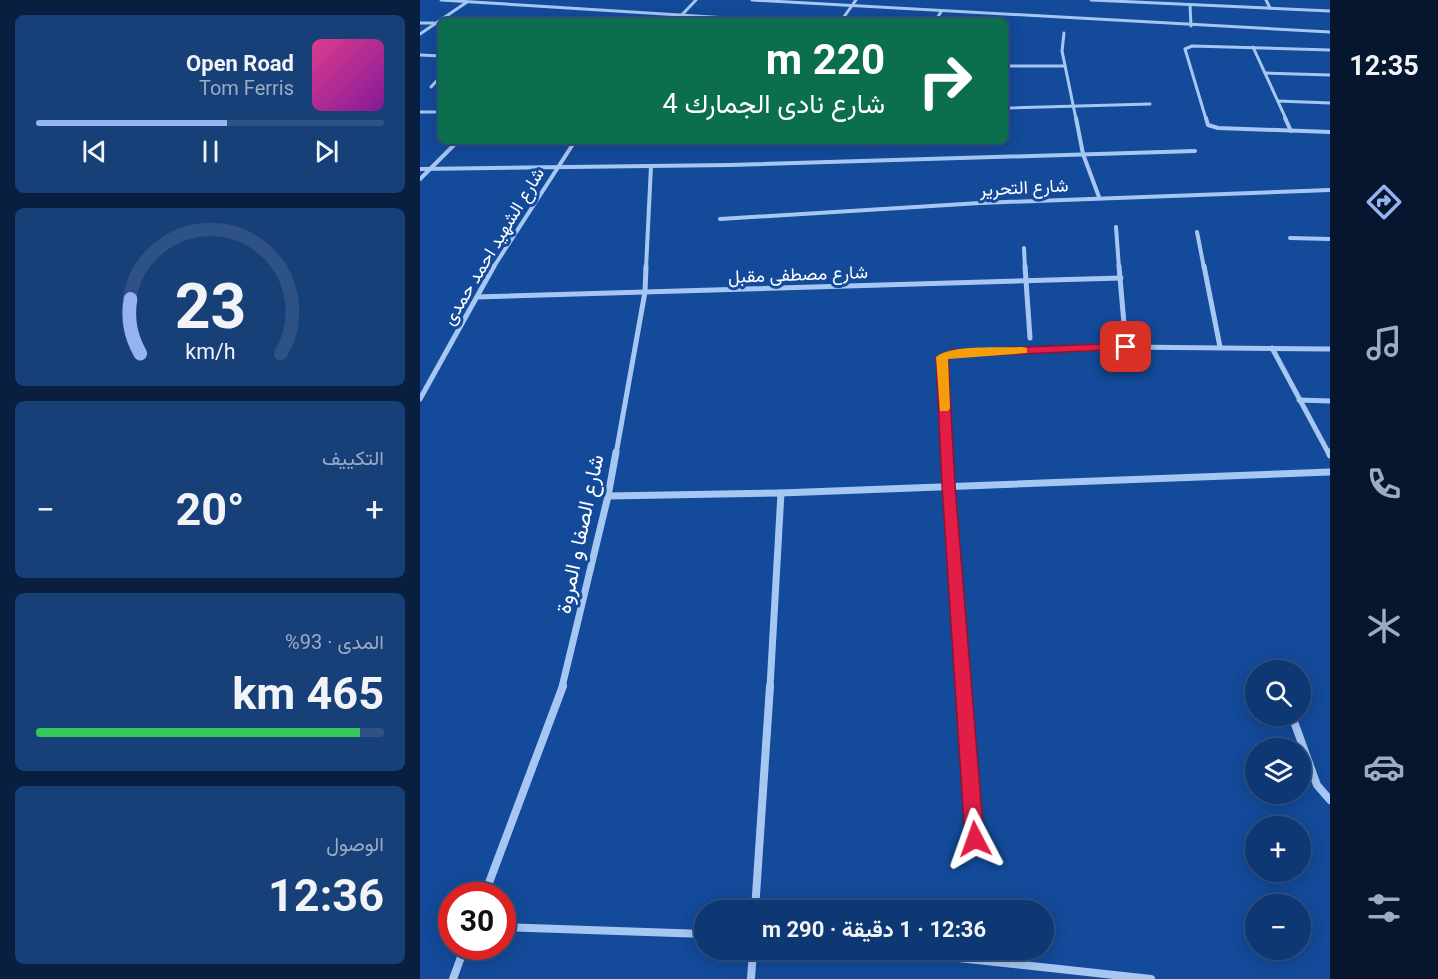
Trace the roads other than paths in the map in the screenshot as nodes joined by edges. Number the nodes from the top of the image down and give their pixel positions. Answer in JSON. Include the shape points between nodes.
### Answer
{"nodes":[{"id":1,"x":441,"y":0,"type":"edge"},
{"id":2,"x":696,"y":0,"type":"edge"},
{"id":3,"x":752,"y":0,"type":"edge"},
{"id":4,"x":856,"y":0,"type":"edge"},
{"id":5,"x":1092,"y":0,"type":"edge"},
{"id":6,"x":1198,"y":0,"type":"edge"},
{"id":7,"x":1266,"y":0,"type":"edge"},
{"id":8,"x":469,"y":1,"type":"edge"},
{"id":9,"x":777,"y":1,"type":"edge"},
{"id":10,"x":1190,"y":5,"type":"junction"},
{"id":11,"x":851,"y":6,"type":"junction"},
{"id":12,"x":1200,"y":6,"type":"junction"},
{"id":13,"x":1270,"y":8,"type":"junction"},
{"id":14,"x":1330,"y":11,"type":"edge"},
{"id":15,"x":941,"y":12,"type":"junction"},
{"id":16,"x":681,"y":15,"type":"junction"},
{"id":17,"x":443,"y":18,"type":"edge"},
{"id":18,"x":678,"y":18,"type":"edge"},
{"id":19,"x":728,"y":18,"type":"edge"},
{"id":20,"x":843,"y":18,"type":"edge"},
{"id":21,"x":937,"y":18,"type":"edge"},
{"id":22,"x":438,"y":21,"type":"edge"},
{"id":23,"x":420,"y":23,"type":"edge"},
{"id":24,"x":435,"y":23,"type":"junction"},
{"id":25,"x":1191,"y":26,"type":"junction"},
{"id":26,"x":1330,"y":32,"type":"edge"},
{"id":27,"x":1064,"y":33,"type":"dead end"},
{"id":28,"x":420,"y":34,"type":"edge"},
{"id":29,"x":1253,"y":48,"type":"junction"},
{"id":30,"x":1330,"y":50,"type":"edge"},
{"id":31,"x":420,"y":55,"type":"edge"},
{"id":32,"x":438,"y":56,"type":"edge"},
{"id":33,"x":1008,"y":66,"type":"edge"},
{"id":34,"x":1065,"y":66,"type":"junction"},
{"id":35,"x":1265,"y":73,"type":"junction"},
{"id":36,"x":1330,"y":75,"type":"edge"},
{"id":37,"x":438,"y":79,"type":"edge"},
{"id":38,"x":431,"y":87,"type":"dead end"},
{"id":39,"x":1278,"y":101,"type":"junction"},
{"id":40,"x":1330,"y":103,"type":"edge"},
{"id":41,"x":1150,"y":104,"type":"dead end"},
{"id":42,"x":1074,"y":107,"type":"junction"},
{"id":43,"x":1008,"y":108,"type":"edge"},
{"id":44,"x":420,"y":112,"type":"edge"},
{"id":45,"x":438,"y":112,"type":"edge"},
{"id":46,"x":1291,"y":131,"type":"junction"},
{"id":47,"x":1330,"y":132,"type":"edge"},
{"id":48,"x":455,"y":144,"type":"edge"},
{"id":49,"x":573,"y":144,"type":"edge"},
{"id":50,"x":1195,"y":152,"type":"dead end"},
{"id":51,"x":1083,"y":154,"type":"junction"},
{"id":52,"x":651,"y":166,"type":"junction"},
{"id":53,"x":556,"y":168,"type":"junction"},
{"id":54,"x":420,"y":169,"type":"edge"},
{"id":55,"x":430,"y":169,"type":"junction"},
{"id":56,"x":420,"y":179,"type":"edge"},
{"id":57,"x":1330,"y":190,"type":"edge"},
{"id":58,"x":1099,"y":197,"type":"junction"},
{"id":59,"x":720,"y":219,"type":"dead end"},
{"id":60,"x":1116,"y":227,"type":"dead end"},
{"id":61,"x":1197,"y":232,"type":"dead end"},
{"id":62,"x":1290,"y":238,"type":"dead end"},
{"id":63,"x":1330,"y":239,"type":"edge"},
{"id":64,"x":1024,"y":248,"type":"dead end"},
{"id":65,"x":1120,"y":278,"type":"junction"},
{"id":66,"x":1026,"y":282,"type":"junction"},
{"id":67,"x":645,"y":292,"type":"junction"},
{"id":68,"x":477,"y":297,"type":"junction"},
{"id":69,"x":1030,"y":338,"type":"dead end"},
{"id":70,"x":1126,"y":347,"type":"junction"},
{"id":71,"x":1220,"y":347,"type":"junction"},
{"id":72,"x":1272,"y":348,"type":"junction"},
{"id":73,"x":1330,"y":349,"type":"edge"},
{"id":74,"x":420,"y":399,"type":"edge"},
{"id":75,"x":1299,"y":400,"type":"junction"},
{"id":76,"x":1330,"y":401,"type":"edge"},
{"id":77,"x":1330,"y":455,"type":"edge"},
{"id":78,"x":1330,"y":472,"type":"edge"},
{"id":79,"x":948,"y":485,"type":"junction"},
{"id":80,"x":781,"y":493,"type":"junction"},
{"id":81,"x":608,"y":496,"type":"junction"},
{"id":82,"x":1296,"y":726,"type":"edge"},
{"id":83,"x":1330,"y":800,"type":"edge"},
{"id":84,"x":975,"y":839,"type":"dead end"},
{"id":85,"x":489,"y":882,"type":"edge"},
{"id":86,"x":756,"y":900,"type":"edge"},
{"id":87,"x":516,"y":927,"type":"edge"},
{"id":88,"x":694,"y":934,"type":"edge"},
{"id":89,"x":460,"y":960,"type":"edge"},
{"id":90,"x":752,"y":960,"type":"edge"},
{"id":91,"x":976,"y":960,"type":"edge"},
{"id":92,"x":453,"y":979,"type":"edge"},
{"id":93,"x":751,"y":979,"type":"edge"},
{"id":94,"x":1151,"y":979,"type":"edge"}],
"edges":[{"from":1,"to":8,"type":"street"},
{"from":2,"to":16,"type":"street"},
{"from":3,"to":9,"type":"street"},
{"from":4,"to":11,"type":"street"},
{"from":5,"to":10,"type":"street"},
{"from":6,"to":12,"type":"street"},
{"from":7,"to":13,"type":"street"},
{"from":8,"to":16,"type":"street"},
{"from":8,"to":17,"type":"street"},
{"from":9,"to":11,"type":"street"},
{"from":10,"to":12,"type":"street"},
{"from":10,"to":25,"type":"street"},
{"from":11,"to":15,"type":"street"},
{"from":11,"to":20,"type":"street"},
{"from":12,"to":13,"type":"street"},
{"from":13,"to":14,"type":"street"},
{"from":15,"to":21,"type":"street"},
{"from":15,"to":25,"type":"street"},
{"from":16,"to":18,"type":"street"},
{"from":16,"to":19,"type":"street"},
{"from":22,"to":24,"type":"street"},
{"from":23,"to":24,"type":"street"},
{"from":24,"to":28,"type":"street"},
{"from":25,"to":26,"type":"street"},
{"from":27,"to":34,"type":"street","via":[[1061,43]]},
{"from":29,"to":30,"type":"street"},
{"from":29,"to":35,"type":"street"},
{"from":29,"to":46,"type":"street","via":[[1185,47],[1205,122],[1218,128]]},
{"from":31,"to":32,"type":"street"},
{"from":33,"to":34,"type":"street"},
{"from":34,"to":42,"type":"street"},
{"from":35,"to":36,"type":"street"},
{"from":35,"to":39,"type":"street"},
{"from":37,"to":38,"type":"street"},
{"from":39,"to":40,"type":"street"},
{"from":39,"to":46,"type":"street"},
{"from":41,"to":42,"type":"street"},
{"from":42,"to":43,"type":"street"},
{"from":42,"to":51,"type":"street"},
{"from":44,"to":45,"type":"street"},
{"from":46,"to":47,"type":"street"},
{"from":48,"to":55,"type":"street"},
{"from":49,"to":53,"type":"street","name":"شارع الشهيد احمد حمدى"},
{"from":50,"to":51,"type":"street"},
{"from":51,"to":52,"type":"street"},
{"from":51,"to":58,"type":"street"},
{"from":52,"to":53,"type":"street"},
{"from":52,"to":67,"type":"street","name":"شارع الصفا و المروة"},
{"from":53,"to":55,"type":"street"},
{"from":53,"to":68,"type":"street","name":"شارع الشهيد احمد حمدى"},
{"from":54,"to":55,"type":"street"},
{"from":55,"to":56,"type":"street"},
{"from":57,"to":58,"type":"street","name":"شارع التحرير"},
{"from":58,"to":59,"type":"street","name":"شارع التحرير"},
{"from":60,"to":65,"type":"street"},
{"from":61,"to":71,"type":"street"},
{"from":62,"to":63,"type":"street"},
{"from":64,"to":66,"type":"street"},
{"from":65,"to":66,"type":"street","name":"شارع مصطفى مقبل"},
{"from":65,"to":70,"type":"street"},
{"from":66,"to":67,"type":"street","name":"شارع مصطفى مقبل"},
{"from":66,"to":69,"type":"street"},
{"from":67,"to":68,"type":"street","name":"شارع مصطفى مقبل"},
{"from":67,"to":81,"type":"street","name":"شارع الصفا و المروة"},
{"from":68,"to":74,"type":"street","name":"شارع الشهيد احمد حمدى"},
{"from":70,"to":71,"type":"street"},
{"from":70,"to":79,"type":"street","via":[[942,357]]},
{"from":71,"to":72,"type":"street"},
{"from":72,"to":73,"type":"street"},
{"from":72,"to":75,"type":"street"},
{"from":75,"to":76,"type":"street"},
{"from":75,"to":77,"type":"street"},
{"from":78,"to":79,"type":"street"},
{"from":79,"to":80,"type":"street"},
{"from":79,"to":84,"type":"street"},
{"from":80,"to":81,"type":"street"},
{"from":80,"to":86,"type":"street"},
{"from":81,"to":85,"type":"street","name":"شارع الصفا و المروة","via":[[567,675]]},
{"from":82,"to":83,"type":"street","via":[[1317,785]]},
{"from":87,"to":88,"type":"street"},
{"from":89,"to":92,"type":"street"},
{"from":90,"to":93,"type":"street"},
{"from":91,"to":94,"type":"street"}]}
